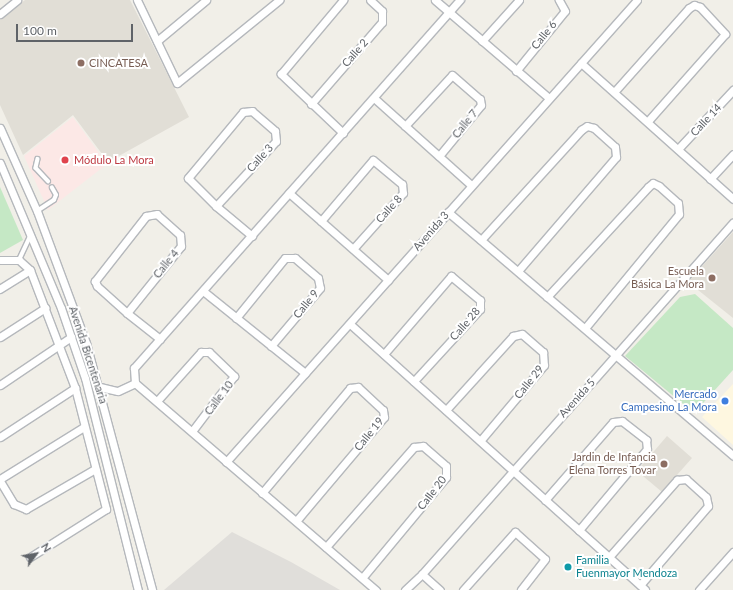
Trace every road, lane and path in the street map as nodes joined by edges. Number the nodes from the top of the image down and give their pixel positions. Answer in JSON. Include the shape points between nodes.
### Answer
{"nodes":[{"id":1,"x":17,"y":0,"type":"edge"},
{"id":2,"x":137,"y":0,"type":"edge"},
{"id":3,"x":206,"y":0,"type":"edge"},
{"id":4,"x":279,"y":0,"type":"edge"},
{"id":5,"x":343,"y":0,"type":"edge"},
{"id":6,"x":370,"y":0,"type":"edge"},
{"id":7,"x":435,"y":0,"type":"edge"},
{"id":8,"x":460,"y":0,"type":"edge"},
{"id":9,"x":519,"y":0,"type":"edge"},
{"id":10,"x":559,"y":0,"type":"edge"},
{"id":11,"x":632,"y":2,"type":"edge"},
{"id":12,"x":449,"y":13,"type":"junction"},
{"id":13,"x":0,"y":14,"type":"edge"},
{"id":14,"x":157,"y":40,"type":"junction"},
{"id":15,"x":482,"y":41,"type":"junction"},
{"id":16,"x":581,"y":63,"type":"junction"},
{"id":17,"x":516,"y":71,"type":"junction"},
{"id":18,"x":733,"y":90,"type":"edge"},
{"id":19,"x":615,"y":91,"type":"junction"},
{"id":20,"x":374,"y":98,"type":"junction"},
{"id":21,"x":549,"y":98,"type":"junction"},
{"id":22,"x":311,"y":104,"type":"junction"},
{"id":23,"x":648,"y":121,"type":"junction"},
{"id":24,"x":405,"y":126,"type":"junction"},
{"id":25,"x":0,"y":128,"type":"edge"},
{"id":26,"x":343,"y":133,"type":"junction"},
{"id":27,"x":678,"y":149,"type":"junction"},
{"id":28,"x":733,"y":154,"type":"edge"},
{"id":29,"x":439,"y":156,"type":"junction"},
{"id":30,"x":38,"y":159,"type":"dead end"},
{"id":31,"x":0,"y":163,"type":"edge"},
{"id":32,"x":710,"y":179,"type":"junction"},
{"id":33,"x":48,"y":181,"type":"dead end"},
{"id":34,"x":471,"y":185,"type":"junction"},
{"id":35,"x":52,"y":188,"type":"dead end"},
{"id":36,"x":289,"y":193,"type":"junction"},
{"id":37,"x":733,"y":199,"type":"edge"},
{"id":38,"x":216,"y":206,"type":"junction"},
{"id":39,"x":37,"y":211,"type":"junction"},
{"id":40,"x":448,"y":212,"type":"junction"},
{"id":41,"x":321,"y":221,"type":"junction"},
{"id":42,"x":733,"y":224,"type":"edge"},
{"id":43,"x":31,"y":234,"type":"junction"},
{"id":44,"x":252,"y":236,"type":"junction"},
{"id":45,"x":481,"y":240,"type":"junction"},
{"id":46,"x":353,"y":249,"type":"junction"},
{"id":47,"x":0,"y":260,"type":"edge"},
{"id":48,"x":19,"y":260,"type":"junction"},
{"id":49,"x":30,"y":270,"type":"junction"},
{"id":50,"x":518,"y":271,"type":"junction"},
{"id":51,"x":388,"y":280,"type":"junction"},
{"id":52,"x":0,"y":289,"type":"edge"},
{"id":53,"x":203,"y":290,"type":"junction"},
{"id":54,"x":547,"y":297,"type":"junction"},
{"id":55,"x":45,"y":308,"type":"junction"},
{"id":56,"x":127,"y":313,"type":"junction"},
{"id":57,"x":236,"y":318,"type":"junction"},
{"id":58,"x":350,"y":324,"type":"junction"},
{"id":59,"x":585,"y":328,"type":"junction"},
{"id":60,"x":0,"y":337,"type":"edge"},
{"id":61,"x":71,"y":337,"type":"junction"},
{"id":62,"x":160,"y":339,"type":"junction"},
{"id":63,"x":59,"y":346,"type":"junction"},
{"id":64,"x":272,"y":346,"type":"junction"},
{"id":65,"x":384,"y":354,"type":"junction"},
{"id":66,"x":615,"y":354,"type":"junction"},
{"id":67,"x":305,"y":373,"type":"junction"},
{"id":68,"x":414,"y":381,"type":"junction"},
{"id":69,"x":135,"y":383,"type":"junction"},
{"id":70,"x":0,"y":385,"type":"edge"},
{"id":71,"x":100,"y":387,"type":"junction"},
{"id":72,"x":74,"y":388,"type":"junction"},
{"id":73,"x":157,"y":401,"type":"junction"},
{"id":74,"x":446,"y":410,"type":"junction"},
{"id":75,"x":84,"y":427,"type":"junction"},
{"id":76,"x":193,"y":430,"type":"junction"},
{"id":77,"x":0,"y":437,"type":"edge"},
{"id":78,"x":480,"y":441,"type":"junction"},
{"id":79,"x":733,"y":455,"type":"edge"},
{"id":80,"x":226,"y":462,"type":"junction"},
{"id":81,"x":95,"y":469,"type":"junction"},
{"id":82,"x":512,"y":470,"type":"junction"},
{"id":83,"x":0,"y":480,"type":"edge"},
{"id":84,"x":262,"y":492,"type":"junction"},
{"id":85,"x":545,"y":500,"type":"junction"},
{"id":86,"x":116,"y":502,"type":"junction"},
{"id":87,"x":106,"y":509,"type":"junction"},
{"id":88,"x":296,"y":521,"type":"junction"},
{"id":89,"x":579,"y":530,"type":"junction"},
{"id":90,"x":326,"y":547,"type":"junction"},
{"id":91,"x":733,"y":552,"type":"edge"},
{"id":92,"x":30,"y":557,"type":"dead end"},
{"id":93,"x":609,"y":557,"type":"junction"},
{"id":94,"x":422,"y":574,"type":"junction"},
{"id":95,"x":362,"y":578,"type":"junction"},
{"id":96,"x":643,"y":588,"type":"edge"},
{"id":97,"x":138,"y":590,"type":"edge"},
{"id":98,"x":152,"y":590,"type":"edge"},
{"id":99,"x":376,"y":590,"type":"edge"},
{"id":100,"x":406,"y":590,"type":"edge"},
{"id":101,"x":440,"y":590,"type":"edge"},
{"id":102,"x":463,"y":590,"type":"edge"},
{"id":103,"x":522,"y":590,"type":"edge"},
{"id":104,"x":699,"y":590,"type":"edge"}],
"edges":[{"from":1,"to":13,"type":"street"},
{"from":2,"to":14,"type":"street"},
{"from":3,"to":14,"type":"street"},
{"from":4,"to":14,"type":"street","via":[[177,83]]},
{"from":5,"to":22,"type":"street","via":[[281,74]]},
{"from":6,"to":22,"type":"street","name":"Calle 2","via":[[382,11],[382,22]]},
{"from":7,"to":12,"type":"street"},
{"from":8,"to":12,"type":"street"},
{"from":9,"to":15,"type":"street"},
{"from":10,"to":17,"type":"street","name":"Calle 6","via":[[565,11]]},
{"from":11,"to":16,"type":"street","name":"Avenida 3"},
{"from":12,"to":15,"type":"street"},
{"from":12,"to":20,"type":"street"},
{"from":15,"to":17,"type":"street"},
{"from":16,"to":19,"type":"street"},
{"from":16,"to":21,"type":"street","name":"Avenida 3"},
{"from":17,"to":21,"type":"street"},
{"from":18,"to":27,"type":"street","name":"Calle 14"},
{"from":19,"to":23,"type":"street"},
{"from":19,"to":23,"type":"street","via":[[690,8],[694,5],[700,7],[725,34]]},
{"from":20,"to":24,"type":"street"},
{"from":20,"to":26,"type":"street"},
{"from":21,"to":34,"type":"street","name":"Avenida 3"},
{"from":22,"to":26,"type":"street"},
{"from":23,"to":27,"type":"street"},
{"from":24,"to":29,"type":"street"},
{"from":24,"to":29,"type":"street","name":"Calle 7","via":[[452,75],[480,99],[481,105]]},
{"from":25,"to":39,"type":"street","name":"Avenida Bicentenaria"},
{"from":26,"to":36,"type":"street"},
{"from":27,"to":32,"type":"street"},
{"from":28,"to":32,"type":"street"},
{"from":29,"to":34,"type":"street"},
{"from":30,"to":33,"type":"lane","via":[[36,168]]},
{"from":31,"to":43,"type":"street","name":"Avenida Bicentenaria"},
{"from":32,"to":37,"type":"street"},
{"from":34,"to":40,"type":"street","name":"Avenida 3"},
{"from":35,"to":39,"type":"lane","via":[[56,195],[54,200]]},
{"from":36,"to":41,"type":"street"},
{"from":36,"to":44,"type":"street"},
{"from":38,"to":38,"type":"street","name":"Calle 3","via":[[188,178],[247,109],[275,131],[276,140]]},
{"from":38,"to":44,"type":"street"},
{"from":39,"to":71,"type":"street","name":"Avenida Bicentenaria"},
{"from":40,"to":45,"type":"street"},
{"from":40,"to":51,"type":"street","name":"Avenida 3"},
{"from":41,"to":46,"type":"street"},
{"from":41,"to":46,"type":"street","name":"Calle 8","via":[[373,160],[402,184],[404,193]]},
{"from":42,"to":66,"type":"street","name":"Avenida 5"},
{"from":43,"to":48,"type":"lane"},
{"from":43,"to":61,"type":"street","name":"Avenida Bicentenaria"},
{"from":44,"to":53,"type":"street"},
{"from":45,"to":50,"type":"street"},
{"from":45,"to":50,"type":"street","via":[[581,130],[587,126],[594,128],[615,147],[616,157]]},
{"from":46,"to":51,"type":"street"},
{"from":47,"to":48,"type":"street"},
{"from":48,"to":49,"type":"street"},
{"from":49,"to":52,"type":"street"},
{"from":49,"to":55,"type":"street"},
{"from":50,"to":54,"type":"street"},
{"from":51,"to":58,"type":"street","name":"Avenida 3"},
{"from":53,"to":57,"type":"street"},
{"from":53,"to":62,"type":"street"},
{"from":54,"to":59,"type":"street"},
{"from":54,"to":59,"type":"street","via":[[648,187],[653,183],[659,186],[678,203],[679,214]]},
{"from":55,"to":60,"type":"street"},
{"from":55,"to":63,"type":"street"},
{"from":56,"to":56,"type":"street","name":"Calle 4","via":[[96,286],[96,281],[146,216],[157,214],[180,235],[181,246]]},
{"from":56,"to":62,"type":"street"},
{"from":57,"to":64,"type":"street"},
{"from":57,"to":64,"type":"street","name":"Calle 9","via":[[285,258],[295,258],[318,278],[320,288]]},
{"from":58,"to":65,"type":"street"},
{"from":58,"to":67,"type":"street","name":"Avenida 3"},
{"from":59,"to":66,"type":"street"},
{"from":61,"to":63,"type":"street"},
{"from":61,"to":86,"type":"street","name":"Avenida Bicentenaria","via":[[85,378]]},
{"from":62,"to":69,"type":"street","via":[[134,368]]},
{"from":63,"to":70,"type":"street"},
{"from":63,"to":72,"type":"street"},
{"from":64,"to":67,"type":"street"},
{"from":65,"to":68,"type":"street"},
{"from":65,"to":68,"type":"street","name":"Calle 28","via":[[451,276],[480,300],[480,310]]},
{"from":66,"to":79,"type":"street"},
{"from":66,"to":82,"type":"street","name":"Avenida 5"},
{"from":67,"to":80,"type":"street","name":"Avenida 3"},
{"from":68,"to":74,"type":"street"},
{"from":69,"to":71,"type":"street","via":[[118,391]]},
{"from":69,"to":73,"type":"street"},
{"from":71,"to":98,"type":"street","name":"Avenida Bicentenaria"},
{"from":72,"to":75,"type":"street"},
{"from":72,"to":77,"type":"street"},
{"from":73,"to":76,"type":"street"},
{"from":73,"to":76,"type":"street","name":"Calle 10","via":[[200,352],[209,352],[234,376]]},
{"from":74,"to":78,"type":"street"},
{"from":74,"to":78,"type":"street","name":"Calle 29","via":[[513,336],[522,334],[543,352],[544,366]]},
{"from":75,"to":81,"type":"street"},
{"from":75,"to":83,"type":"street"},
{"from":76,"to":80,"type":"street"},
{"from":78,"to":82,"type":"street"},
{"from":80,"to":84,"type":"street"},
{"from":81,"to":83,"type":"street","via":[[26,510],[14,504]]},
{"from":81,"to":87,"type":"street"},
{"from":82,"to":85,"type":"street"},
{"from":82,"to":94,"type":"street","name":"Avenida 5"},
{"from":84,"to":88,"type":"street"},
{"from":84,"to":88,"type":"street","name":"Calle 19","via":[[350,388],[358,387],[383,410],[384,417]]},
{"from":85,"to":89,"type":"street"},
{"from":85,"to":89,"type":"street","via":[[617,419],[646,440],[647,449]]},
{"from":86,"to":87,"type":"street"},
{"from":86,"to":97,"type":"street","name":"Avenida Bicentenaria"},
{"from":87,"to":92,"type":"street"},
{"from":88,"to":90,"type":"street"},
{"from":89,"to":93,"type":"street"},
{"from":90,"to":95,"type":"street"},
{"from":90,"to":95,"type":"street","name":"Calle 20","via":[[414,447],[423,446],[446,466],[446,477]]},
{"from":91,"to":104,"type":"street"},
{"from":93,"to":96,"type":"street"},
{"from":93,"to":96,"type":"street","via":[[677,480],[686,479],[706,497],[708,506]]},
{"from":94,"to":100,"type":"street","name":"Avenida 5"},
{"from":94,"to":101,"type":"street"},
{"from":95,"to":99,"type":"street"},
{"from":102,"to":103,"type":"street","via":[[515,532],[545,559]]}]}
